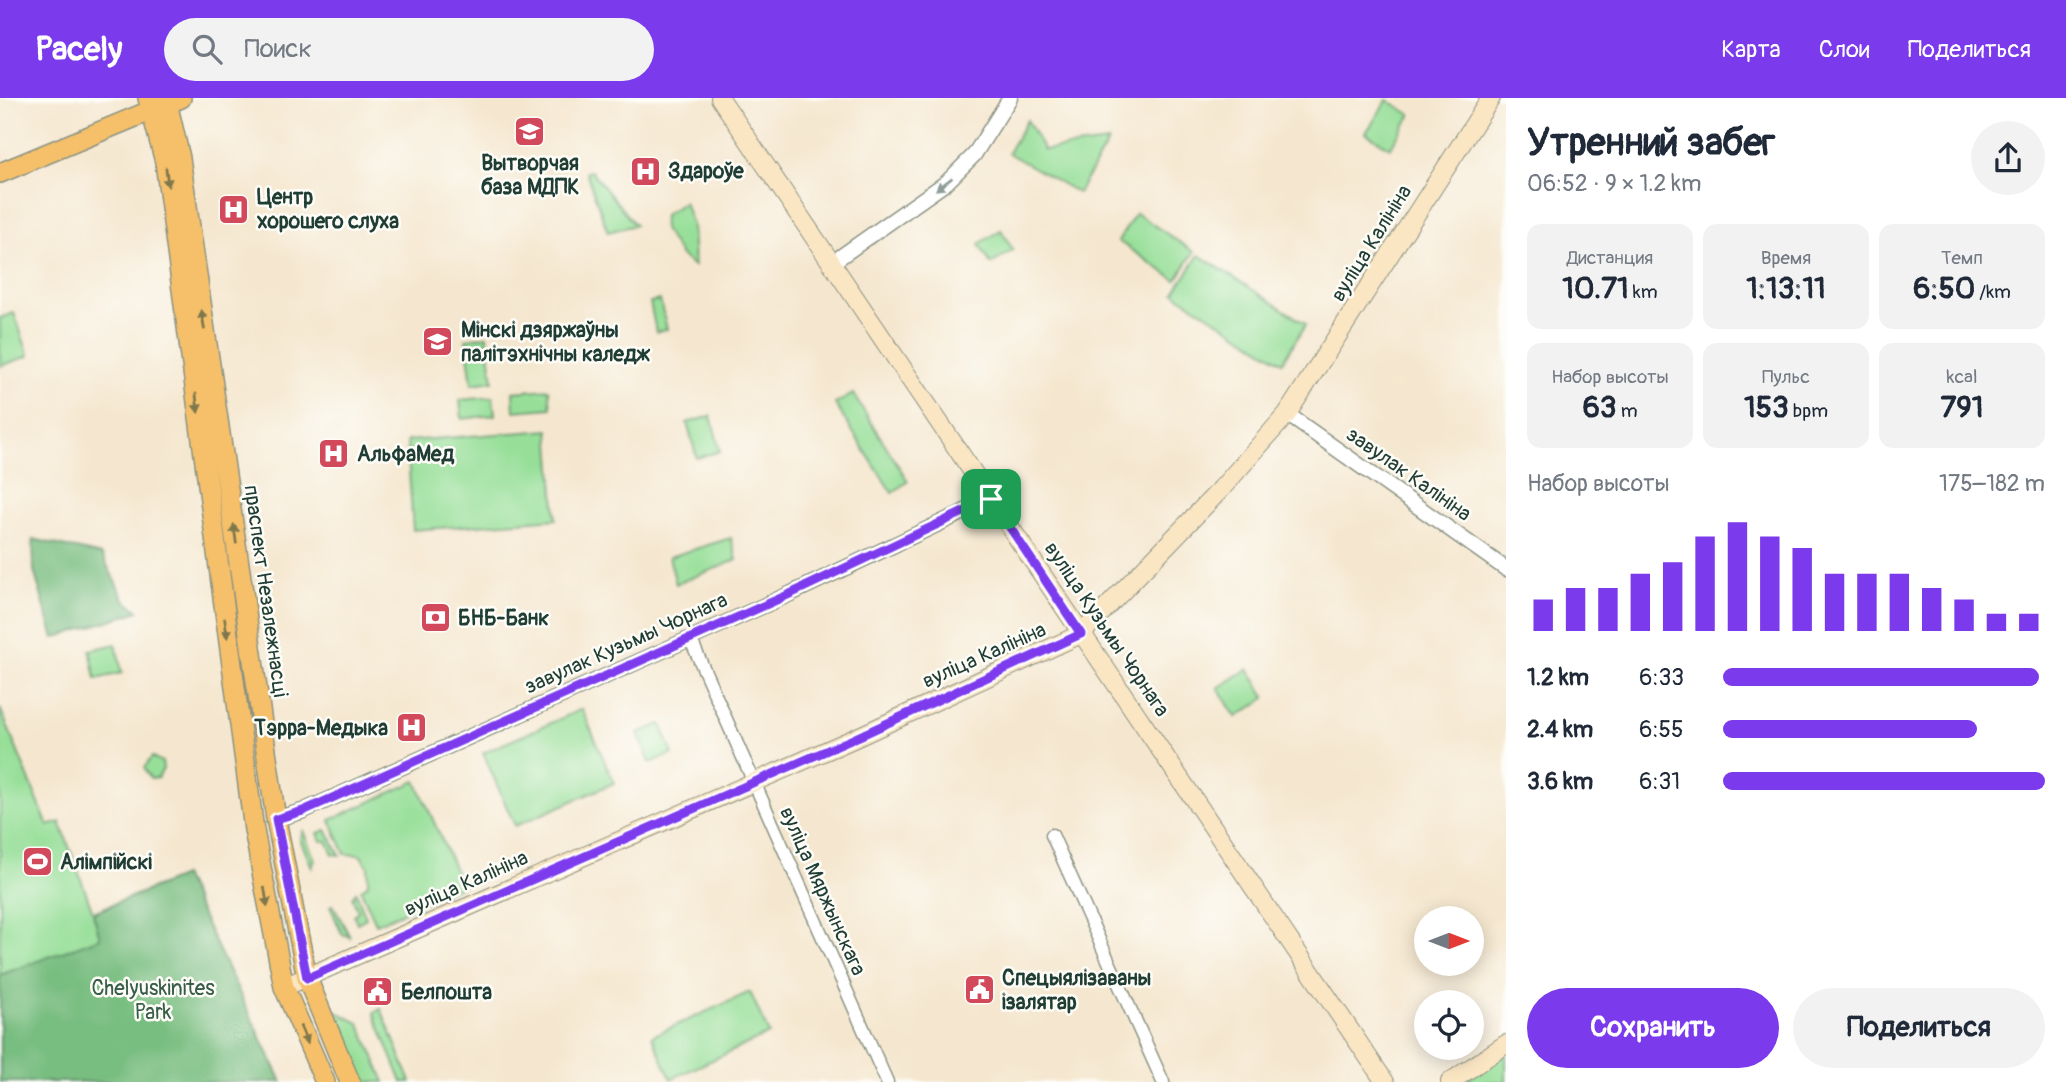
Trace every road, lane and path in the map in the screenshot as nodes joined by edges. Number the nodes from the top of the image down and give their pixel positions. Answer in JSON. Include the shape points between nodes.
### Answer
{"nodes":[{"id":1,"x":720,"y":98,"type":"edge"},
{"id":2,"x":1010,"y":98,"type":"edge"},
{"id":3,"x":1491,"y":98,"type":"edge"},
{"id":4,"x":163,"y":102,"type":"edge"},
{"id":5,"x":0,"y":173,"type":"edge"},
{"id":6,"x":832,"y":262,"type":"junction"},
{"id":7,"x":1287,"y":414,"type":"junction"},
{"id":8,"x":991,"y":499,"type":"junction"},
{"id":9,"x":1506,"y":569,"type":"edge"},
{"id":10,"x":1081,"y":634,"type":"junction"},
{"id":11,"x":690,"y":638,"type":"junction"},
{"id":12,"x":754,"y":782,"type":"junction"},
{"id":13,"x":276,"y":819,"type":"junction"},
{"id":14,"x":1052,"y":835,"type":"dead end"},
{"id":15,"x":307,"y":978,"type":"junction"},
{"id":16,"x":284,"y":987,"type":"junction"},
{"id":17,"x":1506,"y":1044,"type":"edge"},
{"id":18,"x":325,"y":1082,"type":"edge"},
{"id":19,"x":351,"y":1082,"type":"edge"},
{"id":20,"x":887,"y":1082,"type":"edge"},
{"id":21,"x":1163,"y":1082,"type":"edge"},
{"id":22,"x":1385,"y":1082,"type":"edge"},
{"id":23,"x":1450,"y":1082,"type":"edge"}],
"edges":[{"from":1,"to":6,"type":"main road","name":"вуліца Кузьмы Чорнага"},
{"from":2,"to":6,"type":"street","one_way":true,"via":[[974,155],[947,182]]},
{"from":3,"to":7,"type":"main road","name":"вуліца Калініна"},
{"from":4,"to":5,"type":"main road"},
{"from":13,"to":4,"type":"main road","name":"праспект Незалежнасці","one_way":true,"via":[[180,159]]},
{"from":4,"to":16,"type":"main road","name":"праспект Незалежнасці","one_way":true,"via":[[165,162],[254,830]]},
{"from":6,"to":8,"type":"main road","name":"вуліца Кузьмы Чорнага"},
{"from":7,"to":9,"type":"street","name":"завулак Калініна"},
{"from":7,"to":10,"type":"main road","name":"вуліца Калініна","via":[[1222,489]]},
{"from":8,"to":10,"type":"main road","name":"вуліца Кузьмы Чорнага"},
{"from":8,"to":11,"type":"street","name":"завулак Кузьмы Чорнага"},
{"from":10,"to":12,"type":"main road","name":"вуліца Калініна"},
{"from":10,"to":22,"type":"main road","name":"вуліца Кузьмы Чорнага"},
{"from":11,"to":12,"type":"street","name":"вуліца Мяржынскага"},
{"from":11,"to":13,"type":"street","name":"завулак Кузьмы Чорнага"},
{"from":12,"to":15,"type":"main road","name":"вуліца Калініна"},
{"from":12,"to":20,"type":"street","name":"вуліца Мяржынскага"},
{"from":13,"to":15,"type":"main road","name":"праспект Незалежнасці"},
{"from":14,"to":21,"type":"street"},
{"from":15,"to":16,"type":"main road","name":"вуліца Калініна"},
{"from":15,"to":19,"type":"main road","name":"праспект Незалежнасці"},
{"from":16,"to":18,"type":"main road","name":"праспект Незалежнасці","one_way":true},
{"from":17,"to":23,"type":"main road"}]}
